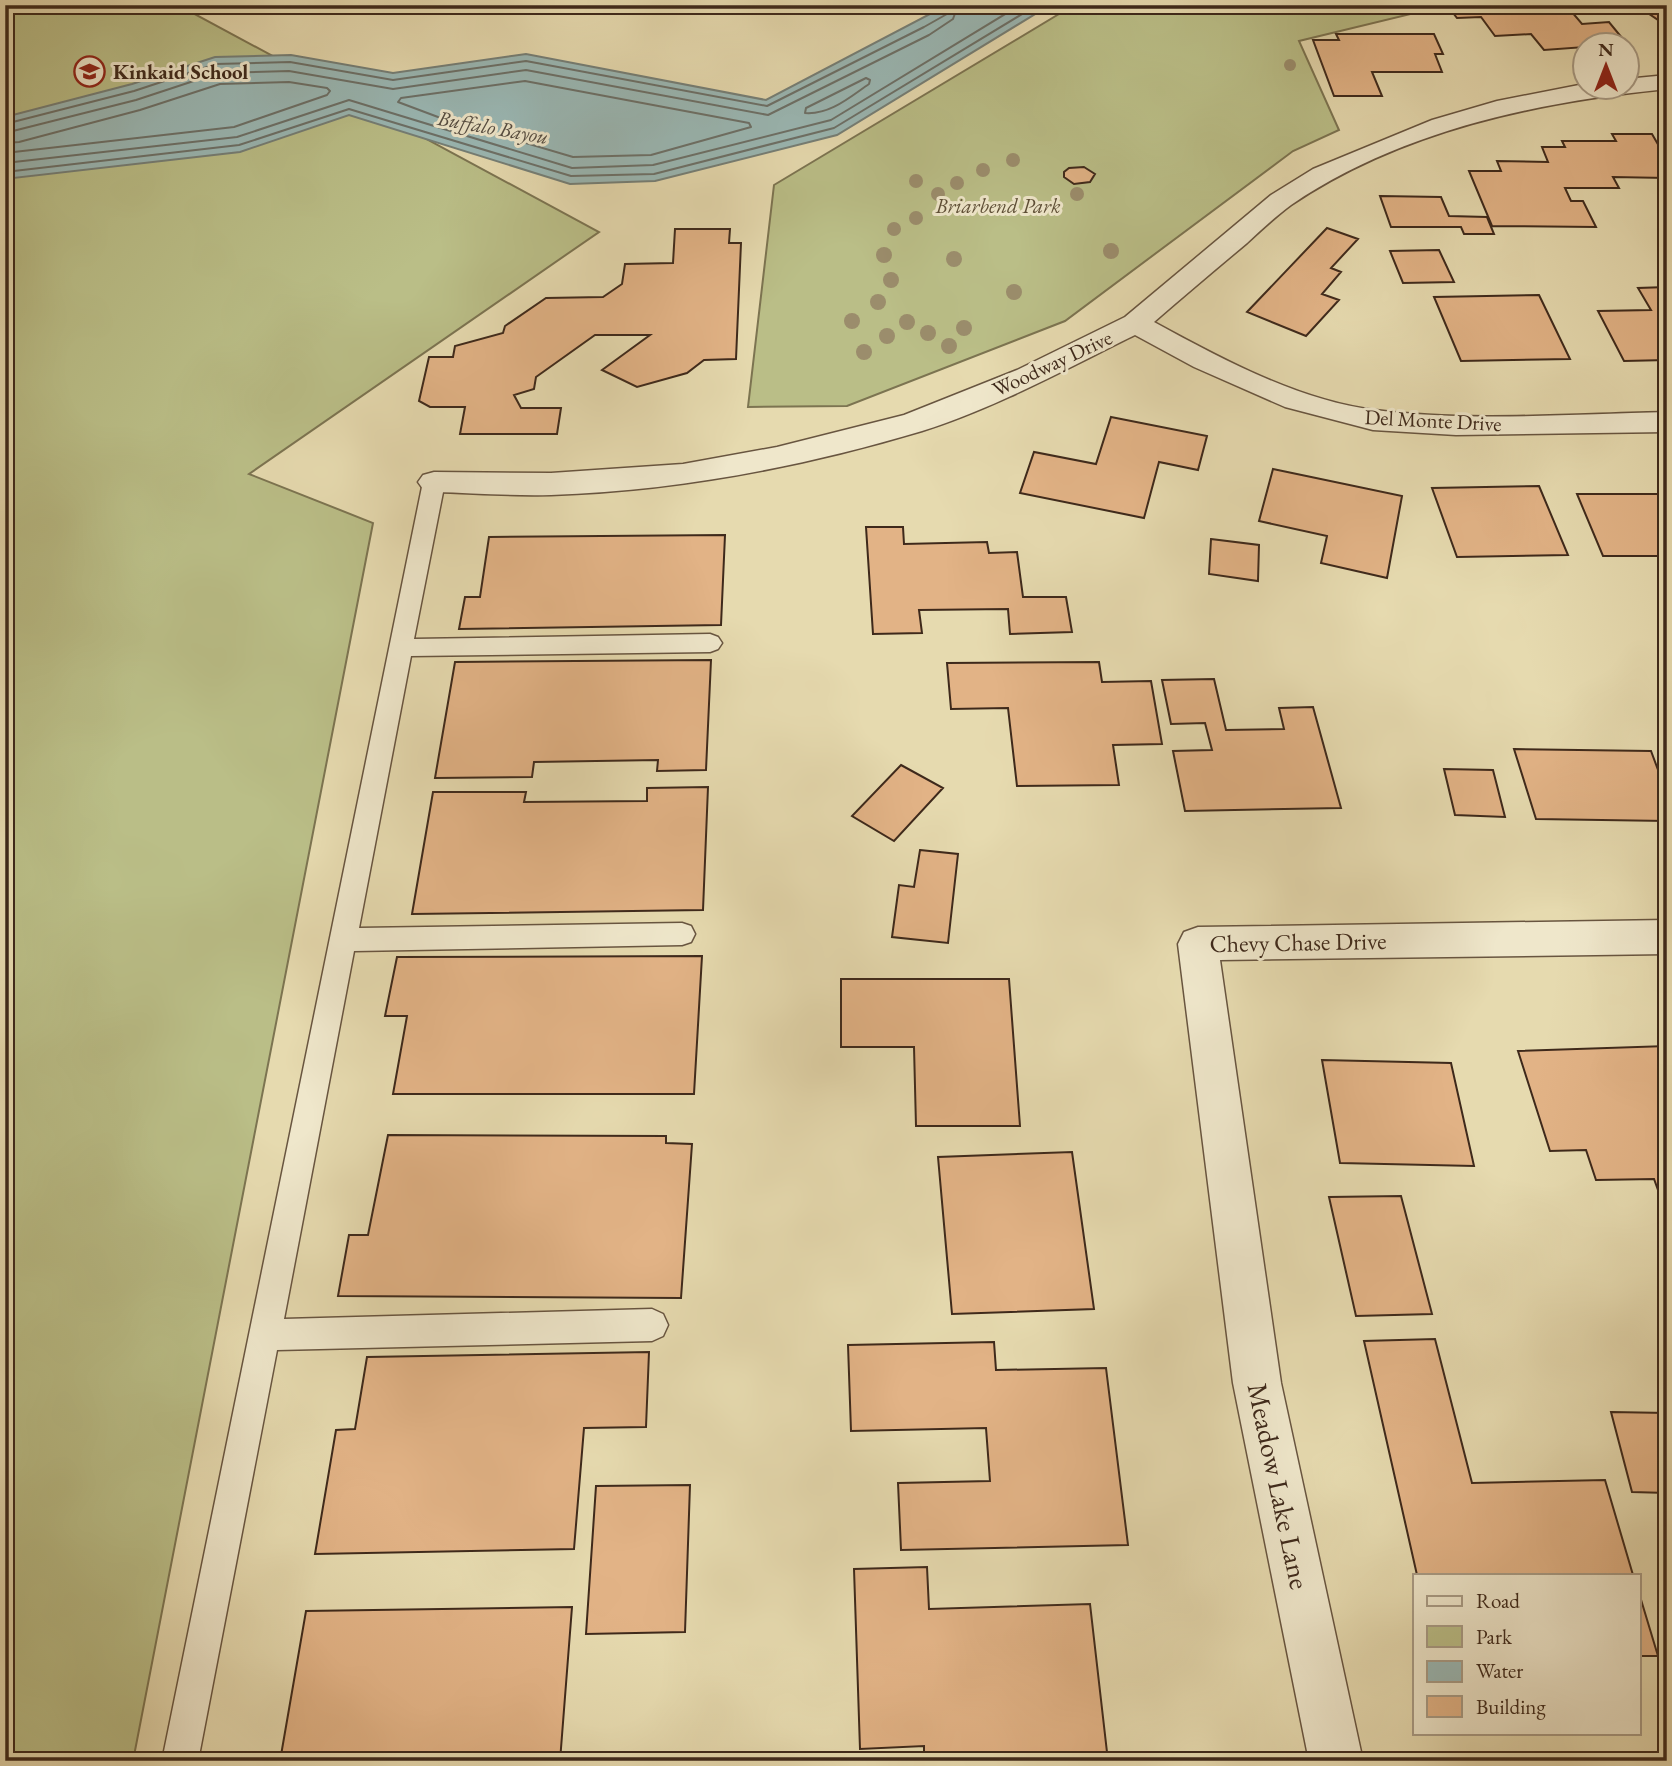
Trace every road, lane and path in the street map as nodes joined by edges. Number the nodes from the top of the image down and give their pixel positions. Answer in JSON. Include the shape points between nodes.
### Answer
{"nodes":[{"id":1,"x":1667,"y":82,"type":"edge"},
{"id":2,"x":1640,"y":85,"type":"edge"},
{"id":3,"x":1570,"y":93,"type":"edge"},
{"id":4,"x":1135,"y":323,"type":"junction"},
{"id":5,"x":1667,"y":422,"type":"edge"},
{"id":6,"x":433,"y":482,"type":"joint"},
{"id":7,"x":710,"y":643,"type":"dead end"},
{"id":8,"x":401,"y":648,"type":"junction"},
{"id":9,"x":682,"y":934,"type":"dead end"},
{"id":10,"x":1667,"y":937,"type":"edge"},
{"id":11,"x":342,"y":940,"type":"junction"},
{"id":12,"x":1234,"y":1209,"type":"joint"},
{"id":13,"x":652,"y":1325,"type":"dead end"},
{"id":14,"x":265,"y":1335,"type":"junction"},
{"id":15,"x":180,"y":1761,"type":"edge"},
{"id":16,"x":1336,"y":1761,"type":"edge"}],
"edges":[{"from":1,"to":2,"type":"street"},
{"from":3,"to":4,"type":"street","name":"Woodway Drive","via":[[1486,111],[1368,153],[1322,175],[1280,201]]},
{"from":4,"to":5,"type":"street","name":"Del Monte Drive","via":[[1204,361],[1296,400],[1373,421],[1456,425]]},
{"from":4,"to":6,"type":"street","name":"Woodway Drive","via":[[1027,377],[913,423],[777,457],[683,474],[551,484]]},
{"from":6,"to":8,"type":"lane"},
{"from":7,"to":8,"type":"lane"},
{"from":8,"to":11,"type":"lane"},
{"from":9,"to":11,"type":"lane"},
{"from":10,"to":12,"type":"street","name":"Chevy Chase Drive","via":[[1198,944]]},
{"from":11,"to":14,"type":"lane"},
{"from":12,"to":16,"type":"street","name":"Meadow Lake Lane","via":[[1257,1383]]},
{"from":13,"to":14,"type":"lane"},
{"from":14,"to":15,"type":"lane"}]}
